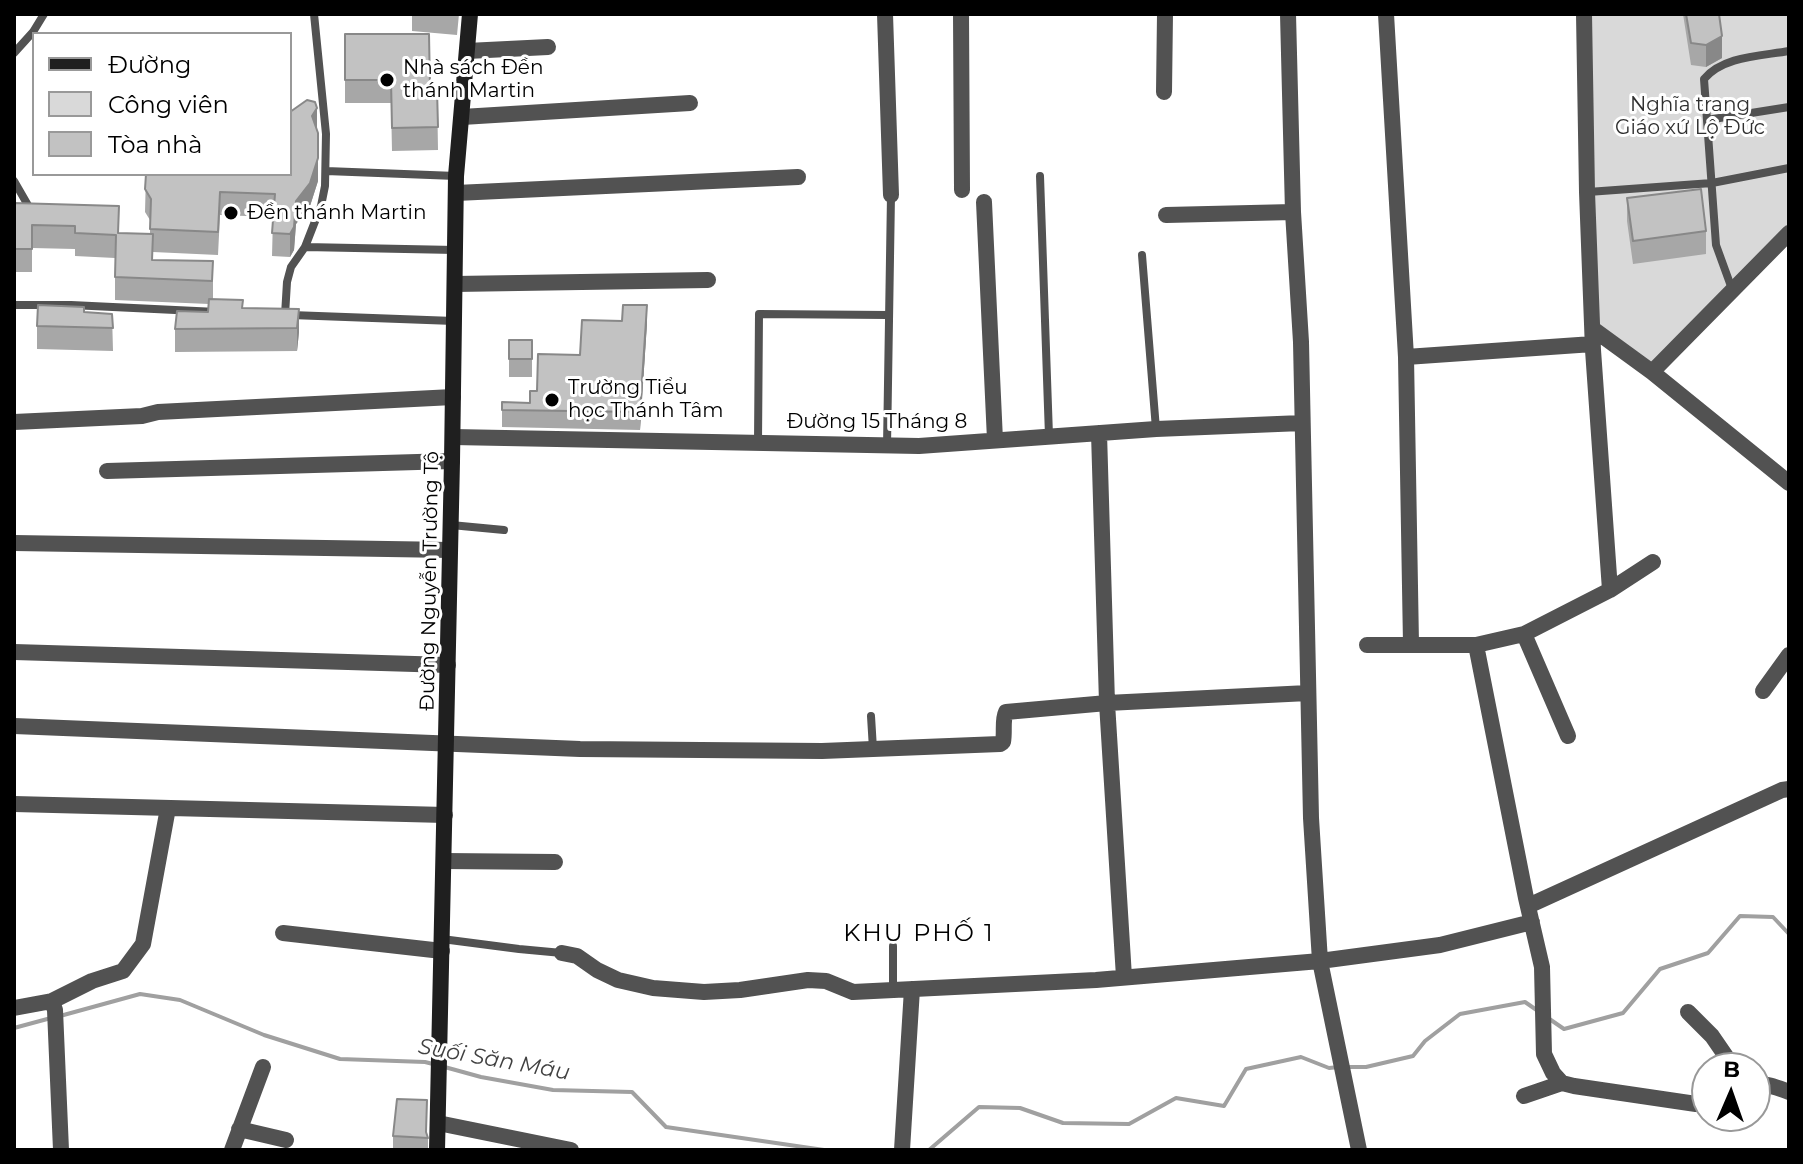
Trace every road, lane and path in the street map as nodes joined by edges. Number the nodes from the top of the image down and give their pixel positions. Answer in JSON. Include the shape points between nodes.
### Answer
{"nodes":[{"id":1,"x":44,"y":14,"type":"edge"},
{"id":2,"x":314,"y":14,"type":"edge"},
{"id":3,"x":470,"y":14,"type":"edge"},
{"id":4,"x":885,"y":14,"type":"edge"},
{"id":5,"x":961,"y":14,"type":"edge"},
{"id":6,"x":1165,"y":14,"type":"edge"},
{"id":7,"x":1288,"y":14,"type":"edge"},
{"id":8,"x":1386,"y":14,"type":"edge"},
{"id":9,"x":1584,"y":14,"type":"edge"},
{"id":10,"x":33,"y":32,"type":"edge"},
{"id":11,"x":32,"y":33,"type":"edge"},
{"id":12,"x":548,"y":47,"type":"dead end"},
{"id":13,"x":467,"y":51,"type":"junction"},
{"id":14,"x":1789,"y":51,"type":"edge"},
{"id":15,"x":14,"y":53,"type":"edge"},
{"id":16,"x":1164,"y":92,"type":"dead end"},
{"id":17,"x":690,"y":103,"type":"dead end"},
{"id":18,"x":1789,"y":107,"type":"edge"},
{"id":19,"x":462,"y":117,"type":"junction"},
{"id":20,"x":1707,"y":120,"type":"junction"},
{"id":21,"x":1789,"y":168,"type":"edge"},
{"id":22,"x":326,"y":171,"type":"junction"},
{"id":23,"x":1040,"y":176,"type":"dead end"},
{"id":24,"x":798,"y":177,"type":"dead end"},
{"id":25,"x":14,"y":181,"type":"edge"},
{"id":26,"x":1712,"y":183,"type":"junction"},
{"id":27,"x":456,"y":185,"type":"junction"},
{"id":28,"x":962,"y":190,"type":"dead end"},
{"id":29,"x":1587,"y":192,"type":"junction"},
{"id":30,"x":891,"y":195,"type":"joint"},
{"id":31,"x":984,"y":202,"type":"dead end"},
{"id":32,"x":29,"y":207,"type":"edge"},
{"id":33,"x":1293,"y":212,"type":"junction"},
{"id":34,"x":1166,"y":215,"type":"dead end"},
{"id":35,"x":1789,"y":233,"type":"edge"},
{"id":36,"x":305,"y":247,"type":"junction"},
{"id":37,"x":455,"y":250,"type":"junction"},
{"id":38,"x":1142,"y":255,"type":"dead end"},
{"id":39,"x":708,"y":280,"type":"dead end"},
{"id":40,"x":455,"y":284,"type":"junction"},
{"id":41,"x":1733,"y":290,"type":"junction"},
{"id":42,"x":14,"y":305,"type":"edge"},
{"id":43,"x":224,"y":312,"type":"edge"},
{"id":44,"x":269,"y":314,"type":"edge"},
{"id":45,"x":285,"y":315,"type":"junction"},
{"id":46,"x":888,"y":315,"type":"junction"},
{"id":47,"x":454,"y":321,"type":"junction"},
{"id":48,"x":1593,"y":336,"type":"junction"},
{"id":49,"x":1406,"y":357,"type":"junction"},
{"id":50,"x":1652,"y":372,"type":"junction"},
{"id":51,"x":453,"y":397,"type":"junction"},
{"id":52,"x":14,"y":422,"type":"edge"},
{"id":53,"x":1302,"y":423,"type":"junction"},
{"id":54,"x":1156,"y":429,"type":"junction"},
{"id":55,"x":1099,"y":433,"type":"junction"},
{"id":56,"x":1049,"y":436,"type":"junction"},
{"id":57,"x":453,"y":437,"type":"junction"},
{"id":58,"x":995,"y":440,"type":"junction"},
{"id":59,"x":758,"y":442,"type":"junction"},
{"id":60,"x":887,"y":446,"type":"junction"},
{"id":61,"x":452,"y":461,"type":"junction"},
{"id":62,"x":107,"y":471,"type":"dead end"},
{"id":63,"x":1789,"y":483,"type":"edge"},
{"id":64,"x":450,"y":525,"type":"junction"},
{"id":65,"x":504,"y":530,"type":"dead end"},
{"id":66,"x":14,"y":543,"type":"edge"},
{"id":67,"x":450,"y":550,"type":"junction"},
{"id":68,"x":1653,"y":562,"type":"dead end"},
{"id":69,"x":1610,"y":590,"type":"junction"},
{"id":70,"x":1524,"y":634,"type":"junction"},
{"id":71,"x":1411,"y":644,"type":"junction"},
{"id":72,"x":1367,"y":645,"type":"dead end"},
{"id":73,"x":1476,"y":645,"type":"junction"},
{"id":74,"x":14,"y":652,"type":"edge"},
{"id":75,"x":1789,"y":655,"type":"edge"},
{"id":76,"x":448,"y":665,"type":"junction"},
{"id":77,"x":1763,"y":691,"type":"dead end"},
{"id":78,"x":1308,"y":693,"type":"junction"},
{"id":79,"x":1107,"y":703,"type":"junction"},
{"id":80,"x":871,"y":716,"type":"dead end"},
{"id":81,"x":14,"y":726,"type":"edge"},
{"id":82,"x":1568,"y":736,"type":"dead end"},
{"id":83,"x":446,"y":744,"type":"junction"},
{"id":84,"x":873,"y":749,"type":"junction"},
{"id":85,"x":1789,"y":789,"type":"edge"},
{"id":86,"x":14,"y":804,"type":"edge"},
{"id":87,"x":168,"y":808,"type":"junction"},
{"id":88,"x":445,"y":815,"type":"junction"},
{"id":89,"x":444,"y":861,"type":"junction"},
{"id":90,"x":555,"y":862,"type":"dead end"},
{"id":91,"x":1530,"y":914,"type":"junction"},
{"id":92,"x":283,"y":933,"type":"dead end"},
{"id":93,"x":442,"y":945,"type":"junction"},
{"id":94,"x":893,"y":946,"type":"dead end"},
{"id":95,"x":562,"y":953,"type":"joint"},
{"id":96,"x":1320,"y":961,"type":"junction"},
{"id":97,"x":1124,"y":977,"type":"junction"},
{"id":98,"x":912,"y":989,"type":"junction"},
{"id":99,"x":893,"y":990,"type":"junction"},
{"id":100,"x":14,"y":1008,"type":"edge"},
{"id":101,"x":1688,"y":1012,"type":"dead end"},
{"id":102,"x":54,"y":1013,"type":"junction"},
{"id":103,"x":1723,"y":1052,"type":"edge"},
{"id":104,"x":263,"y":1067,"type":"dead end"},
{"id":105,"x":1562,"y":1083,"type":"junction"},
{"id":106,"x":1524,"y":1096,"type":"dead end"},
{"id":107,"x":1691,"y":1103,"type":"edge"},
{"id":108,"x":438,"y":1123,"type":"junction"},
{"id":109,"x":239,"y":1129,"type":"junction"},
{"id":110,"x":286,"y":1140,"type":"dead end"},
{"id":111,"x":902,"y":1148,"type":"edge"},
{"id":112,"x":61,"y":1150,"type":"edge"},
{"id":113,"x":232,"y":1150,"type":"edge"},
{"id":114,"x":437,"y":1150,"type":"edge"},
{"id":115,"x":571,"y":1150,"type":"edge"},
{"id":116,"x":1359,"y":1150,"type":"edge"}],
"edges":[{"from":1,"to":10,"type":"lane"},
{"from":2,"to":22,"type":"lane"},
{"from":3,"to":13,"type":"main road","name":"Đường Nguyễn Trường Tộ"},
{"from":4,"to":30,"type":"street"},
{"from":5,"to":28,"type":"street"},
{"from":6,"to":16,"type":"street"},
{"from":7,"to":33,"type":"street"},
{"from":8,"to":49,"type":"street"},
{"from":9,"to":29,"type":"street"},
{"from":11,"to":15,"type":"lane"},
{"from":12,"to":13,"type":"street"},
{"from":13,"to":19,"type":"main road","name":"Đường Nguyễn Trường Tộ"},
{"from":14,"to":20,"type":"lane","via":[[1735,60],[1709,73],[1704,79]]},
{"from":17,"to":19,"type":"street"},
{"from":18,"to":20,"type":"lane"},
{"from":19,"to":27,"type":"main road","name":"Đường Nguyễn Trường Tộ"},
{"from":20,"to":26,"type":"lane"},
{"from":21,"to":26,"type":"lane"},
{"from":22,"to":27,"type":"lane"},
{"from":22,"to":36,"type":"lane","via":[[321,206]]},
{"from":23,"to":56,"type":"lane"},
{"from":24,"to":27,"type":"street"},
{"from":25,"to":32,"type":"lane"},
{"from":26,"to":29,"type":"lane"},
{"from":26,"to":41,"type":"lane","via":[[1716,245]]},
{"from":27,"to":37,"type":"main road","name":"Đường Nguyễn Trường Tộ"},
{"from":29,"to":48,"type":"street"},
{"from":30,"to":46,"type":"lane"},
{"from":31,"to":58,"type":"street"},
{"from":33,"to":34,"type":"street"},
{"from":33,"to":53,"type":"street"},
{"from":35,"to":41,"type":"street"},
{"from":36,"to":37,"type":"lane"},
{"from":36,"to":45,"type":"lane","via":[[291,267]]},
{"from":37,"to":40,"type":"main road","name":"Đường Nguyễn Trường Tộ"},
{"from":38,"to":54,"type":"lane"},
{"from":39,"to":40,"type":"street"},
{"from":40,"to":47,"type":"main road","name":"Đường Nguyễn Trường Tộ"},
{"from":41,"to":50,"type":"street"},
{"from":42,"to":43,"type":"lane"},
{"from":44,"to":45,"type":"lane"},
{"from":45,"to":47,"type":"lane"},
{"from":46,"to":59,"type":"lane","via":[[759,314]]},
{"from":46,"to":60,"type":"lane"},
{"from":47,"to":51,"type":"main road","name":"Đường Nguyễn Trường Tộ"},
{"from":48,"to":49,"type":"street"},
{"from":48,"to":50,"type":"street"},
{"from":48,"to":69,"type":"street"},
{"from":49,"to":71,"type":"street"},
{"from":50,"to":63,"type":"street"},
{"from":51,"to":52,"type":"street"},
{"from":51,"to":57,"type":"main road","name":"Đường Nguyễn Trường Tộ"},
{"from":53,"to":54,"type":"street","name":"Đường 15 Tháng 8"},
{"from":53,"to":78,"type":"street"},
{"from":54,"to":55,"type":"street","name":"Đường 15 Tháng 8"},
{"from":55,"to":56,"type":"street","name":"Đường 15 Tháng 8"},
{"from":55,"to":79,"type":"street"},
{"from":56,"to":58,"type":"street","name":"Đường 15 Tháng 8"},
{"from":57,"to":59,"type":"street","name":"Đường 15 Tháng 8"},
{"from":57,"to":61,"type":"main road","name":"Đường Nguyễn Trường Tộ"},
{"from":58,"to":60,"type":"street","name":"Đường 15 Tháng 8"},
{"from":59,"to":60,"type":"street","name":"Đường 15 Tháng 8"},
{"from":61,"to":62,"type":"street"},
{"from":61,"to":64,"type":"main road","name":"Đường Nguyễn Trường Tộ"},
{"from":64,"to":65,"type":"lane"},
{"from":64,"to":67,"type":"main road","name":"Đường Nguyễn Trường Tộ"},
{"from":66,"to":67,"type":"street"},
{"from":67,"to":76,"type":"main road","name":"Đường Nguyễn Trường Tộ"},
{"from":68,"to":69,"type":"street"},
{"from":69,"to":70,"type":"street"},
{"from":70,"to":73,"type":"street"},
{"from":70,"to":82,"type":"street"},
{"from":71,"to":72,"type":"street"},
{"from":71,"to":73,"type":"street"},
{"from":73,"to":91,"type":"street"},
{"from":74,"to":76,"type":"street"},
{"from":75,"to":77,"type":"street"},
{"from":76,"to":83,"type":"main road","name":"Đường Nguyễn Trường Tộ"},
{"from":78,"to":79,"type":"street"},
{"from":78,"to":96,"type":"street"},
{"from":79,"to":84,"type":"street","via":[[1006,712],[1000,744]]},
{"from":79,"to":97,"type":"street"},
{"from":80,"to":84,"type":"lane"},
{"from":81,"to":83,"type":"street"},
{"from":83,"to":84,"type":"street"},
{"from":83,"to":88,"type":"main road","name":"Đường Nguyễn Trường Tộ"},
{"from":85,"to":91,"type":"street","via":[[1688,831]]},
{"from":86,"to":87,"type":"street"},
{"from":87,"to":88,"type":"street"},
{"from":87,"to":102,"type":"street","via":[[143,944],[123,971],[92,981]]},
{"from":88,"to":89,"type":"main road","name":"Đường Nguyễn Trường Tộ"},
{"from":89,"to":90,"type":"street"},
{"from":89,"to":93,"type":"main road","name":"Đường Nguyễn Trường Tộ"},
{"from":91,"to":96,"type":"street","via":[[1440,945]]},
{"from":91,"to":105,"type":"street","via":[[1542,967],[1544,1054]]},
{"from":92,"to":93,"type":"street"},
{"from":93,"to":95,"type":"lane"},
{"from":93,"to":108,"type":"main road","name":"Đường Nguyễn Trường Tộ"},
{"from":94,"to":99,"type":"lane"},
{"from":95,"to":99,"type":"street","via":[[618,980],[677,991],[740,990],[808,980],[853,992]]},
{"from":96,"to":97,"type":"street"},
{"from":96,"to":116,"type":"street"},
{"from":97,"to":98,"type":"street"},
{"from":98,"to":99,"type":"street"},
{"from":98,"to":111,"type":"street"},
{"from":100,"to":102,"type":"street"},
{"from":101,"to":103,"type":"street"},
{"from":102,"to":112,"type":"street"},
{"from":104,"to":109,"type":"street"},
{"from":105,"to":106,"type":"street"},
{"from":105,"to":107,"type":"street"},
{"from":108,"to":114,"type":"main road","name":"Đường Nguyễn Trường Tộ"},
{"from":108,"to":115,"type":"street"},
{"from":109,"to":110,"type":"street"},
{"from":109,"to":113,"type":"street"}]}
